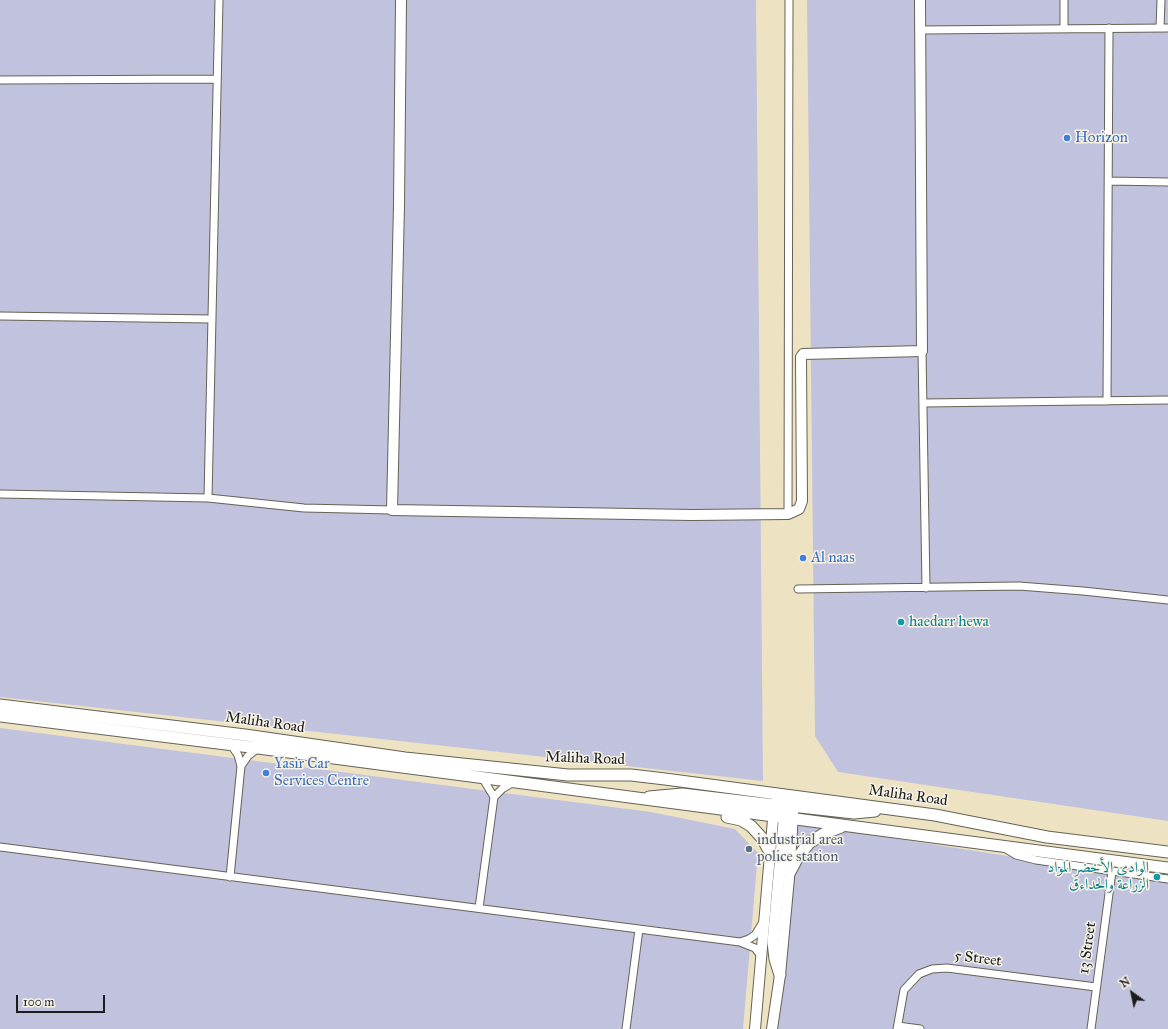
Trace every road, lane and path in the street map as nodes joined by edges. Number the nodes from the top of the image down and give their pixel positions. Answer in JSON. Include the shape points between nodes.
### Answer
{"nodes":[{"id":1,"x":218,"y":0,"type":"edge"},
{"id":2,"x":401,"y":0,"type":"edge"},
{"id":3,"x":789,"y":0,"type":"edge"},
{"id":4,"x":920,"y":0,"type":"edge"},
{"id":5,"x":1064,"y":0,"type":"edge"},
{"id":6,"x":1161,"y":0,"type":"edge"},
{"id":7,"x":1110,"y":28,"type":"junction"},
{"id":8,"x":1164,"y":28,"type":"edge"},
{"id":9,"x":1064,"y":29,"type":"junction"},
{"id":10,"x":920,"y":30,"type":"junction"},
{"id":11,"x":216,"y":79,"type":"junction"},
{"id":12,"x":0,"y":80,"type":"edge"},
{"id":13,"x":1109,"y":181,"type":"junction"},
{"id":14,"x":1168,"y":182,"type":"edge"},
{"id":15,"x":0,"y":316,"type":"edge"},
{"id":16,"x":211,"y":319,"type":"junction"},
{"id":17,"x":922,"y":351,"type":"junction"},
{"id":18,"x":1168,"y":400,"type":"edge"},
{"id":19,"x":1107,"y":401,"type":"junction"},
{"id":20,"x":923,"y":403,"type":"junction"},
{"id":21,"x":0,"y":494,"type":"edge"},
{"id":22,"x":208,"y":498,"type":"junction"},
{"id":23,"x":392,"y":510,"type":"junction"},
{"id":24,"x":788,"y":514,"type":"junction"},
{"id":25,"x":798,"y":588,"type":"dead end"},
{"id":26,"x":926,"y":588,"type":"junction"},
{"id":27,"x":1168,"y":600,"type":"edge"},
{"id":28,"x":0,"y":705,"type":"edge"},
{"id":29,"x":50,"y":711,"type":"junction"},
{"id":30,"x":0,"y":716,"type":"edge"},
{"id":31,"x":40,"y":722,"type":"junction"},
{"id":32,"x":231,"y":745,"type":"junction"},
{"id":33,"x":258,"y":748,"type":"junction"},
{"id":34,"x":241,"y":766,"type":"junction"},
{"id":35,"x":483,"y":779,"type":"junction"},
{"id":36,"x":512,"y":783,"type":"junction"},
{"id":37,"x":494,"y":798,"type":"junction"},
{"id":38,"x":639,"y":799,"type":"junction"},
{"id":39,"x":784,"y":806,"type":"junction"},
{"id":40,"x":702,"y":808,"type":"junction"},
{"id":41,"x":845,"y":826,"type":"junction"},
{"id":42,"x":0,"y":847,"type":"edge"},
{"id":43,"x":1004,"y":847,"type":"junction"},
{"id":44,"x":1168,"y":852,"type":"edge"},
{"id":45,"x":771,"y":854,"type":"junction"},
{"id":46,"x":1168,"y":868,"type":"edge"},
{"id":47,"x":1112,"y":871,"type":"junction"},
{"id":48,"x":790,"y":872,"type":"junction"},
{"id":49,"x":230,"y":877,"type":"junction"},
{"id":50,"x":1168,"y":879,"type":"edge"},
{"id":51,"x":479,"y":908,"type":"junction"},
{"id":52,"x":764,"y":921,"type":"junction"},
{"id":53,"x":639,"y":929,"type":"junction"},
{"id":54,"x":740,"y":942,"type":"junction"},
{"id":55,"x":761,"y":956,"type":"junction"},
{"id":56,"x":780,"y":975,"type":"junction"},
{"id":57,"x":1096,"y":987,"type":"junction"},
{"id":58,"x":897,"y":1027,"type":"edge"},
{"id":59,"x":626,"y":1029,"type":"edge"},
{"id":60,"x":755,"y":1029,"type":"edge"},
{"id":61,"x":772,"y":1029,"type":"edge"},
{"id":62,"x":920,"y":1029,"type":"edge"},
{"id":63,"x":1091,"y":1029,"type":"edge"}],
"edges":[{"from":1,"to":11,"type":"street"},
{"from":2,"to":23,"type":"main road"},
{"from":3,"to":24,"type":"street"},
{"from":4,"to":10,"type":"main road"},
{"from":5,"to":9,"type":"street"},
{"from":6,"to":8,"type":"street"},
{"from":7,"to":8,"type":"street"},
{"from":7,"to":9,"type":"street"},
{"from":7,"to":13,"type":"street"},
{"from":9,"to":10,"type":"street"},
{"from":10,"to":17,"type":"main road"},
{"from":11,"to":12,"type":"street"},
{"from":11,"to":16,"type":"street"},
{"from":13,"to":14,"type":"street"},
{"from":13,"to":19,"type":"street"},
{"from":15,"to":16,"type":"street"},
{"from":16,"to":22,"type":"street"},
{"from":17,"to":20,"type":"street"},
{"from":17,"to":24,"type":"main road","via":[[802,355],[802,502],[797,511]]},
{"from":18,"to":19,"type":"street"},
{"from":19,"to":20,"type":"street"},
{"from":20,"to":26,"type":"street"},
{"from":21,"to":22,"type":"street"},
{"from":22,"to":23,"type":"street","via":[[304,508]]},
{"from":23,"to":24,"type":"main road"},
{"from":25,"to":26,"type":"street"},
{"from":26,"to":27,"type":"street","via":[[1019,586]]},
{"from":28,"to":29,"type":"main road","name":"Maliha Road"},
{"from":29,"to":31,"type":"main road","via":[[44,713]]},
{"from":29,"to":39,"type":"main road","name":"Maliha Road","via":[[413,759],[568,775],[651,777]]},
{"from":30,"to":31,"type":"main road","name":"Maliha Road"},
{"from":31,"to":32,"type":"main road","name":"Maliha Road"},
{"from":32,"to":33,"type":"main road","name":"Maliha Road"},
{"from":32,"to":34,"type":"street","via":[[238,754]]},
{"from":33,"to":34,"type":"street"},
{"from":33,"to":35,"type":"main road","name":"Maliha Road"},
{"from":34,"to":49,"type":"street"},
{"from":35,"to":36,"type":"main road","name":"Maliha Road"},
{"from":35,"to":37,"type":"street"},
{"from":36,"to":37,"type":"street","via":[[502,788]]},
{"from":36,"to":38,"type":"main road","name":"Maliha Road"},
{"from":37,"to":51,"type":"street"},
{"from":38,"to":39,"type":"main road","via":[[673,794]]},
{"from":38,"to":40,"type":"main road","name":"Maliha Road"},
{"from":39,"to":40,"type":"main road","name":"Maliha Road"},
{"from":39,"to":41,"type":"main road","name":"Maliha Road"},
{"from":39,"to":44,"type":"main road","name":"Maliha Road","via":[[882,809],[957,818],[1047,838]]},
{"from":39,"to":45,"type":"main road"},
{"from":39,"to":48,"type":"main road"},
{"from":39,"to":56,"type":"main road","via":[[773,942]]},
{"from":40,"to":45,"type":"main road","via":[[712,814],[741,820],[752,826]]},
{"from":41,"to":43,"type":"main road","name":"Maliha Road"},
{"from":41,"to":48,"type":"main road","via":[[824,833],[809,843]]},
{"from":42,"to":49,"type":"street"},
{"from":43,"to":46,"type":"main road","name":"Maliha Road"},
{"from":43,"to":47,"type":"street","via":[[1016,855],[1036,860]]},
{"from":45,"to":52,"type":"main road"},
{"from":47,"to":50,"type":"street"},
{"from":47,"to":57,"type":"street","name":"13 Street"},
{"from":48,"to":56,"type":"main road"},
{"from":49,"to":51,"type":"street"},
{"from":51,"to":53,"type":"street"},
{"from":52,"to":54,"type":"street","via":[[755,935]]},
{"from":52,"to":55,"type":"main road"},
{"from":53,"to":54,"type":"street"},
{"from":53,"to":59,"type":"street"},
{"from":54,"to":55,"type":"street","via":[[750,945]]},
{"from":55,"to":60,"type":"main road"},
{"from":56,"to":61,"type":"main road"},
{"from":57,"to":58,"type":"street","name":"5 Street","via":[[947,968],[932,969],[919,974],[904,990]]},
{"from":57,"to":63,"type":"street","name":"13 Street"},
{"from":58,"to":62,"type":"street"}]}
